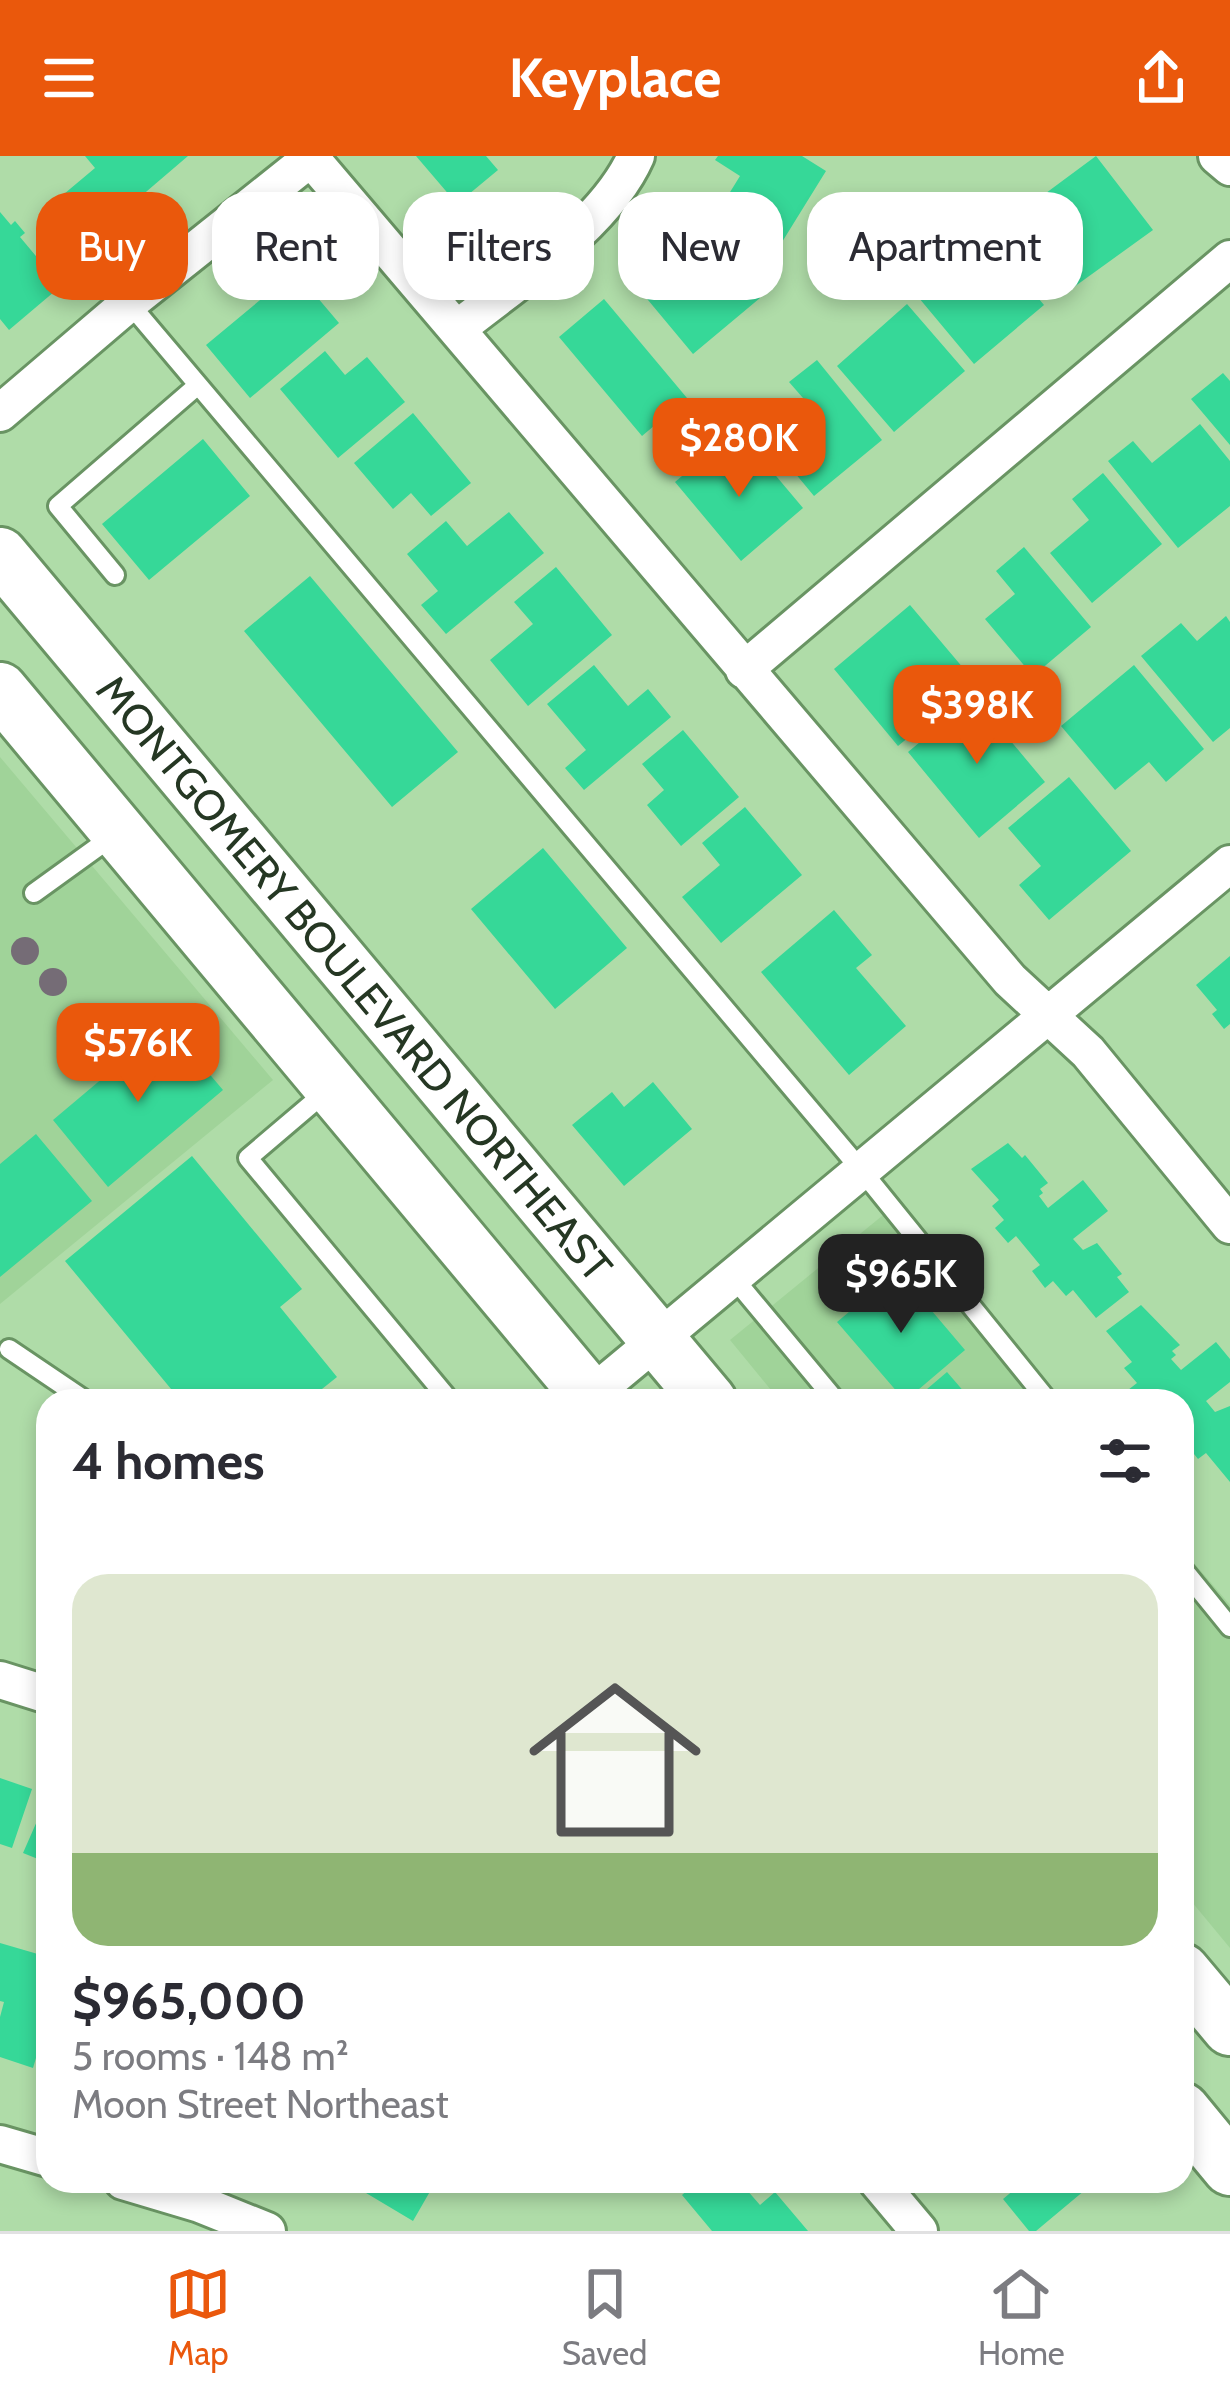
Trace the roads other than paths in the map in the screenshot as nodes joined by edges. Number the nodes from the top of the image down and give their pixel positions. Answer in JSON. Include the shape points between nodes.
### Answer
{"nodes":[{"id":1,"x":636,"y":156,"type":"edge"},
{"id":2,"x":1217,"y":156,"type":"edge"},
{"id":3,"x":310,"y":157,"type":"edge"},
{"id":4,"x":1230,"y":167,"type":"edge"},
{"id":5,"x":1230,"y":260,"type":"edge"},
{"id":6,"x":129,"y":304,"type":"junction"},
{"id":7,"x":457,"y":329,"type":"junction"},
{"id":8,"x":198,"y":386,"type":"junction"},
{"id":9,"x":0,"y":413,"type":"edge"},
{"id":10,"x":0,"y":555,"type":"edge"},
{"id":11,"x":115,"y":574,"type":"dead end"},
{"id":12,"x":744,"y":670,"type":"junction"},
{"id":13,"x":0,"y":690,"type":"edge"},
{"id":14,"x":119,"y":832,"type":"junction"},
{"id":15,"x":1230,"y":864,"type":"edge"},
{"id":16,"x":34,"y":893,"type":"dead end"},
{"id":17,"x":1047,"y":1017,"type":"junction"},
{"id":18,"x":332,"y":1087,"type":"junction"},
{"id":19,"x":862,"y":1171,"type":"junction"},
{"id":20,"x":1230,"y":1225,"type":"edge"},
{"id":21,"x":733,"y":1276,"type":"junction"},
{"id":22,"x":657,"y":1338,"type":"junction"},
{"id":23,"x":9,"y":1349,"type":"dead end"},
{"id":24,"x":68,"y":1389,"type":"edge"},
{"id":25,"x":441,"y":1389,"type":"edge"},
{"id":26,"x":581,"y":1389,"type":"edge"},
{"id":27,"x":600,"y":1389,"type":"edge"},
{"id":28,"x":699,"y":1389,"type":"edge"},
{"id":29,"x":826,"y":1389,"type":"edge"},
{"id":30,"x":1038,"y":1389,"type":"edge"},
{"id":31,"x":1194,"y":1583,"type":"edge"},
{"id":32,"x":1230,"y":1627,"type":"edge"},
{"id":33,"x":0,"y":1680,"type":"edge"},
{"id":34,"x":36,"y":1691,"type":"edge"},
{"id":35,"x":1194,"y":1985,"type":"edge"},
{"id":36,"x":1230,"y":2028,"type":"edge"},
{"id":37,"x":1194,"y":2124,"type":"edge"},
{"id":38,"x":0,"y":2144,"type":"edge"},
{"id":39,"x":36,"y":2154,"type":"edge"},
{"id":40,"x":1230,"y":2168,"type":"edge"},
{"id":41,"x":163,"y":2193,"type":"edge"},
{"id":42,"x":887,"y":2193,"type":"edge"},
{"id":43,"x":267,"y":2231,"type":"edge"},
{"id":44,"x":919,"y":2231,"type":"edge"}],
"edges":[{"from":1,"to":7,"type":"street","via":[[579,230]]},
{"from":2,"to":4,"type":"street"},
{"from":3,"to":6,"type":"street"},
{"from":3,"to":7,"type":"street"},
{"from":5,"to":12,"type":"street"},
{"from":6,"to":8,"type":"lane"},
{"from":6,"to":9,"type":"street"},
{"from":7,"to":12,"type":"street"},
{"from":8,"to":11,"type":"lane","via":[[58,506]]},
{"from":8,"to":19,"type":"lane"},
{"from":10,"to":22,"type":"main road","name":"MONTGOMERY BOULEVARD NORTHEAST"},
{"from":12,"to":17,"type":"street"},
{"from":13,"to":14,"type":"main road","name":"MONTGOMERY BOULEVARD NORTHEAST"},
{"from":14,"to":16,"type":"lane"},
{"from":14,"to":18,"type":"main road","name":"MONTGOMERY BOULEVARD NORTHEAST"},
{"from":15,"to":17,"type":"street"},
{"from":17,"to":19,"type":"street"},
{"from":17,"to":20,"type":"street","via":[[1088,1052]]},
{"from":18,"to":25,"type":"lane","via":[[248,1158]]},
{"from":18,"to":26,"type":"main road","name":"MONTGOMERY BOULEVARD NORTHEAST"},
{"from":19,"to":21,"type":"street"},
{"from":19,"to":30,"type":"lane"},
{"from":21,"to":22,"type":"street"},
{"from":21,"to":29,"type":"lane"},
{"from":22,"to":27,"type":"street"},
{"from":22,"to":28,"type":"main road","name":"MONTGOMERY BOULEVARD NORTHEAST"},
{"from":23,"to":24,"type":"lane"},
{"from":31,"to":32,"type":"lane"},
{"from":33,"to":34,"type":"street"},
{"from":35,"to":36,"type":"main road"},
{"from":37,"to":40,"type":"main road"},
{"from":38,"to":39,"type":"street"},
{"from":41,"to":43,"type":"street"},
{"from":42,"to":44,"type":"street"}]}
